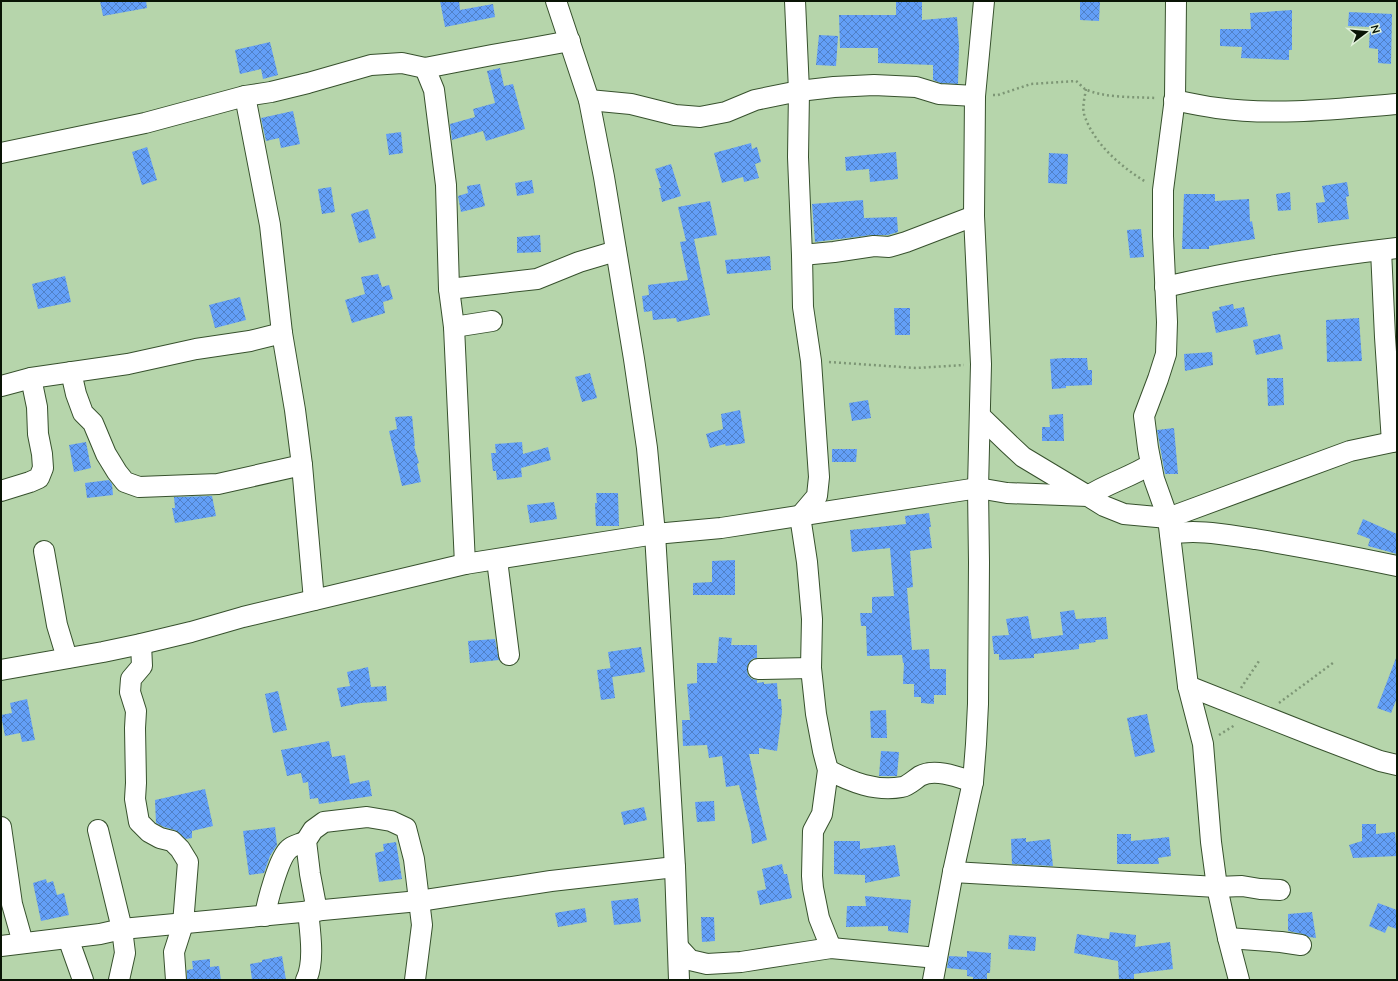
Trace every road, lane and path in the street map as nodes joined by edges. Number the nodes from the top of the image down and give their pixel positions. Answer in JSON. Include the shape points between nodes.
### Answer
{"nodes":[{"id":1,"x":556,"y":1,"type":"edge"},
{"id":2,"x":795,"y":1,"type":"edge"},
{"id":3,"x":984,"y":1,"type":"edge"},
{"id":4,"x":1176,"y":1,"type":"edge"},
{"id":5,"x":570,"y":41,"type":"junction"},
{"id":6,"x":425,"y":68,"type":"junction"},
{"id":7,"x":1086,"y":89,"type":"junction"},
{"id":8,"x":799,"y":92,"type":"junction"},
{"id":9,"x":245,"y":96,"type":"junction"},
{"id":10,"x":974,"y":96,"type":"junction"},
{"id":11,"x":1174,"y":99,"type":"junction"},
{"id":12,"x":588,"y":100,"type":"junction"},
{"id":13,"x":1397,"y":104,"type":"edge"},
{"id":14,"x":1,"y":153,"type":"edge"},
{"id":15,"x":1163,"y":190,"type":"junction"},
{"id":16,"x":974,"y":216,"type":"junction"},
{"id":17,"x":1389,"y":249,"type":"edge"},
{"id":18,"x":616,"y":251,"type":"junction"},
{"id":19,"x":802,"y":254,"type":"junction"},
{"id":20,"x":1165,"y":287,"type":"junction"},
{"id":21,"x":450,"y":289,"type":"junction"},
{"id":22,"x":492,"y":321,"type":"dead end"},
{"id":23,"x":454,"y":327,"type":"junction"},
{"id":24,"x":282,"y":333,"type":"junction"},
{"id":25,"x":811,"y":361,"type":"junction"},
{"id":26,"x":981,"y":364,"type":"junction"},
{"id":27,"x":70,"y":372,"type":"junction"},
{"id":28,"x":31,"y":378,"type":"junction"},
{"id":29,"x":1,"y":386,"type":"edge"},
{"id":30,"x":980,"y":416,"type":"junction"},
{"id":31,"x":1395,"y":441,"type":"edge"},
{"id":32,"x":1151,"y":464,"type":"junction"},
{"id":33,"x":302,"y":465,"type":"junction"},
{"id":34,"x":978,"y":488,"type":"junction"},
{"id":35,"x":1,"y":491,"type":"edge"},
{"id":36,"x":1088,"y":496,"type":"junction"},
{"id":37,"x":800,"y":516,"type":"junction"},
{"id":38,"x":1169,"y":526,"type":"junction"},
{"id":39,"x":655,"y":534,"type":"junction"},
{"id":40,"x":44,"y":551,"type":"dead end"},
{"id":41,"x":497,"y":560,"type":"junction"},
{"id":42,"x":465,"y":564,"type":"junction"},
{"id":43,"x":1397,"y":566,"type":"edge"},
{"id":44,"x":314,"y":600,"type":"junction"},
{"id":45,"x":141,"y":644,"type":"junction"},
{"id":46,"x":508,"y":655,"type":"dead end"},
{"id":47,"x":67,"y":658,"type":"junction"},
{"id":48,"x":1259,"y":661,"type":"dead end"},
{"id":49,"x":1333,"y":663,"type":"dead end"},
{"id":50,"x":812,"y":668,"type":"junction"},
{"id":51,"x":758,"y":669,"type":"dead end"},
{"id":52,"x":1,"y":670,"type":"edge"},
{"id":53,"x":1188,"y":686,"type":"junction"},
{"id":54,"x":1230,"y":703,"type":"junction"},
{"id":55,"x":1261,"y":715,"type":"junction"},
{"id":56,"x":1203,"y":744,"type":"junction"},
{"id":57,"x":1397,"y":765,"type":"edge"},
{"id":58,"x":828,"y":770,"type":"junction"},
{"id":59,"x":974,"y":782,"type":"junction"},
{"id":60,"x":1,"y":828,"type":"edge"},
{"id":61,"x":98,"y":830,"type":"dead end"},
{"id":62,"x":306,"y":842,"type":"junction"},
{"id":63,"x":675,"y":867,"type":"junction"},
{"id":64,"x":953,"y":872,"type":"junction"},
{"id":65,"x":1217,"y":886,"type":"junction"},
{"id":66,"x":1280,"y":890,"type":"dead end"},
{"id":67,"x":420,"y":901,"type":"junction"},
{"id":68,"x":313,"y":911,"type":"junction"},
{"id":69,"x":265,"y":916,"type":"junction"},
{"id":70,"x":819,"y":918,"type":"junction"},
{"id":71,"x":183,"y":924,"type":"junction"},
{"id":72,"x":122,"y":929,"type":"junction"},
{"id":73,"x":68,"y":938,"type":"junction"},
{"id":74,"x":1228,"y":938,"type":"junction"},
{"id":75,"x":23,"y":943,"type":"junction"},
{"id":76,"x":1301,"y":945,"type":"dead end"},
{"id":77,"x":1,"y":946,"type":"edge"},
{"id":78,"x":679,"y":948,"type":"junction"},
{"id":79,"x":831,"y":948,"type":"junction"},
{"id":80,"x":800,"y":953,"type":"junction"},
{"id":81,"x":937,"y":958,"type":"junction"},
{"id":82,"x":83,"y":980,"type":"edge"},
{"id":83,"x":119,"y":980,"type":"edge"},
{"id":84,"x":176,"y":980,"type":"edge"},
{"id":85,"x":306,"y":980,"type":"edge"},
{"id":86,"x":415,"y":980,"type":"edge"},
{"id":87,"x":679,"y":980,"type":"edge"},
{"id":88,"x":933,"y":980,"type":"edge"},
{"id":89,"x":1239,"y":980,"type":"edge"}],
"edges":[{"from":1,"to":5,"type":"street"},
{"from":2,"to":8,"type":"street"},
{"from":3,"to":10,"type":"street"},
{"from":4,"to":11,"type":"street"},
{"from":5,"to":6,"type":"street"},
{"from":5,"to":12,"type":"street"},
{"from":6,"to":9,"type":"street","via":[[402,63],[371,65],[308,83]]},
{"from":6,"to":21,"type":"street","via":[[434,90],[446,185]]},
{"from":7,"to":10,"type":"path","via":[[1076,81],[1055,81],[1031,84],[998,94]]},
{"from":7,"to":11,"type":"path","via":[[1130,98]]},
{"from":7,"to":15,"type":"path","via":[[1084,112],[1098,141],[1127,168]]},
{"from":8,"to":10,"type":"street","via":[[874,85],[916,87],[939,94]]},
{"from":8,"to":12,"type":"street","via":[[755,100],[726,112],[700,117],[675,115],[631,104]]},
{"from":8,"to":19,"type":"street","via":[[798,157]]},
{"from":9,"to":14,"type":"street","via":[[145,122]]},
{"from":9,"to":24,"type":"street","via":[[270,225]]},
{"from":10,"to":16,"type":"street"},
{"from":11,"to":13,"type":"street","via":[[1217,108],[1281,111]]},
{"from":11,"to":15,"type":"street"},
{"from":12,"to":18,"type":"street"},
{"from":15,"to":20,"type":"street"},
{"from":16,"to":19,"type":"street","via":[[889,246]]},
{"from":16,"to":26,"type":"street"},
{"from":17,"to":20,"type":"street","via":[[1297,260]]},
{"from":17,"to":31,"type":"street","via":[[1385,337]]},
{"from":18,"to":21,"type":"street","via":[[537,279]]},
{"from":18,"to":39,"type":"street","via":[[647,448]]},
{"from":19,"to":25,"type":"street","via":[[803,307]]},
{"from":20,"to":32,"type":"street","via":[[1166,354],[1144,416]]},
{"from":21,"to":23,"type":"street"},
{"from":22,"to":23,"type":"street"},
{"from":23,"to":42,"type":"street"},
{"from":24,"to":27,"type":"street","via":[[128,364]]},
{"from":24,"to":33,"type":"street"},
{"from":25,"to":26,"type":"path","via":[[916,368]]},
{"from":25,"to":37,"type":"street","via":[[819,477],[817,496]]},
{"from":26,"to":30,"type":"street"},
{"from":27,"to":28,"type":"street"},
{"from":27,"to":33,"type":"street","via":[[83,413],[93,423],[106,454],[125,482],[139,487],[218,484]]},
{"from":28,"to":29,"type":"street"},
{"from":28,"to":35,"type":"street","via":[[37,407],[43,468],[39,478]]},
{"from":30,"to":34,"type":"street"},
{"from":30,"to":36,"type":"street","via":[[1023,457]]},
{"from":31,"to":38,"type":"street","via":[[1350,452]]},
{"from":32,"to":36,"type":"street"},
{"from":32,"to":38,"type":"street"},
{"from":33,"to":44,"type":"street"},
{"from":34,"to":36,"type":"street","via":[[1007,493]]},
{"from":34,"to":37,"type":"street"},
{"from":34,"to":59,"type":"street","via":[[978,704]]},
{"from":36,"to":38,"type":"street","via":[[1124,514]]},
{"from":37,"to":39,"type":"street","via":[[721,528]]},
{"from":37,"to":50,"type":"street","via":[[812,619]]},
{"from":38,"to":43,"type":"street","via":[[1183,532],[1208,532]]},
{"from":38,"to":53,"type":"street"},
{"from":39,"to":41,"type":"street"},
{"from":39,"to":63,"type":"street"},
{"from":40,"to":47,"type":"street","via":[[57,625]]},
{"from":41,"to":42,"type":"street"},
{"from":41,"to":46,"type":"street"},
{"from":42,"to":44,"type":"street"},
{"from":44,"to":45,"type":"street"},
{"from":45,"to":47,"type":"street"},
{"from":45,"to":71,"type":"street","via":[[142,666],[132,679],[130,692],[136,711],[135,799],[139,822],[149,832],[172,841],[188,862]]},
{"from":47,"to":52,"type":"street"},
{"from":48,"to":54,"type":"path"},
{"from":49,"to":55,"type":"path"},
{"from":50,"to":51,"type":"street"},
{"from":50,"to":58,"type":"street","via":[[816,714]]},
{"from":53,"to":54,"type":"street"},
{"from":53,"to":56,"type":"street"},
{"from":54,"to":55,"type":"street"},
{"from":55,"to":56,"type":"path"},
{"from":55,"to":57,"type":"street","via":[[1380,761]]},
{"from":56,"to":65,"type":"street"},
{"from":58,"to":59,"type":"street","via":[[863,785],[886,789],[904,787],[921,775],[933,773],[956,776]]},
{"from":58,"to":70,"type":"street","via":[[822,814],[813,831],[812,876]]},
{"from":59,"to":64,"type":"street"},
{"from":60,"to":75,"type":"street","via":[[12,904]]},
{"from":61,"to":72,"type":"street"},
{"from":62,"to":67,"type":"street","via":[[313,830],[324,822],[346,818],[367,817],[391,821],[406,828],[414,859]]},
{"from":62,"to":68,"type":"street"},
{"from":62,"to":69,"type":"street","via":[[289,848],[284,854],[269,896]]},
{"from":63,"to":67,"type":"street","via":[[551,881]]},
{"from":63,"to":78,"type":"street"},
{"from":64,"to":65,"type":"street"},
{"from":64,"to":81,"type":"street"},
{"from":65,"to":66,"type":"street"},
{"from":65,"to":74,"type":"street"},
{"from":67,"to":68,"type":"street"},
{"from":67,"to":86,"type":"street","via":[[422,925]]},
{"from":68,"to":69,"type":"street"},
{"from":68,"to":85,"type":"street","via":[[310,972]]},
{"from":69,"to":71,"type":"street"},
{"from":70,"to":79,"type":"street"},
{"from":70,"to":80,"type":"street"},
{"from":71,"to":72,"type":"street"},
{"from":71,"to":84,"type":"street","via":[[174,952]]},
{"from":72,"to":73,"type":"street"},
{"from":72,"to":83,"type":"street","via":[[125,953]]},
{"from":73,"to":75,"type":"street"},
{"from":73,"to":82,"type":"street"},
{"from":74,"to":76,"type":"street"},
{"from":74,"to":89,"type":"street"},
{"from":75,"to":77,"type":"street"},
{"from":78,"to":80,"type":"street","via":[[690,960],[707,964]]},
{"from":78,"to":87,"type":"street"},
{"from":79,"to":80,"type":"street"},
{"from":79,"to":81,"type":"street"},
{"from":81,"to":88,"type":"street"}]}
